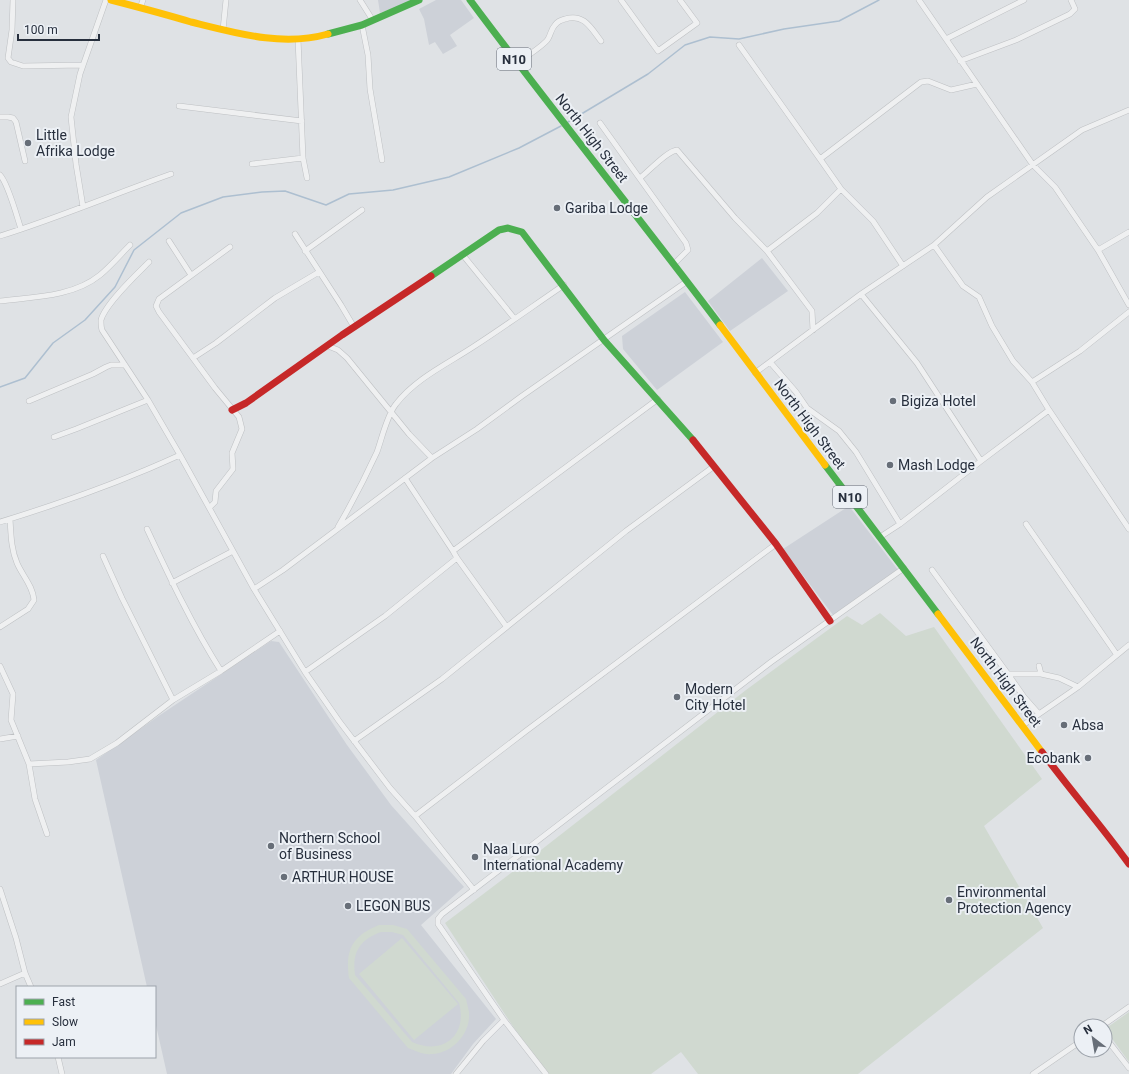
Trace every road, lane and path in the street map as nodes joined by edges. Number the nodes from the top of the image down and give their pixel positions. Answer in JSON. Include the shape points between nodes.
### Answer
{"nodes":[{"id":1,"x":13,"y":0,"type":"edge"},
{"id":2,"x":106,"y":0,"type":"edge"},
{"id":3,"x":111,"y":0,"type":"edge"},
{"id":4,"x":143,"y":0,"type":"edge"},
{"id":5,"x":226,"y":0,"type":"edge"},
{"id":6,"x":360,"y":0,"type":"edge"},
{"id":7,"x":419,"y":0,"type":"edge"},
{"id":8,"x":470,"y":0,"type":"edge"},
{"id":9,"x":621,"y":0,"type":"edge"},
{"id":10,"x":680,"y":0,"type":"edge"},
{"id":11,"x":918,"y":0,"type":"edge"},
{"id":12,"x":1024,"y":0,"type":"edge"},
{"id":13,"x":1071,"y":0,"type":"edge"},
{"id":14,"x":140,"y":8,"type":"junction"},
{"id":15,"x":372,"y":19,"type":"junction"},
{"id":16,"x":362,"y":25,"type":"junction"},
{"id":17,"x":223,"y":30,"type":"junction"},
{"id":18,"x":298,"y":39,"type":"junction"},
{"id":19,"x":946,"y":39,"type":"junction"},
{"id":20,"x":601,"y":41,"type":"dead end"},
{"id":21,"x":739,"y":45,"type":"dead end"},
{"id":22,"x":960,"y":61,"type":"junction"},
{"id":23,"x":517,"y":63,"type":"junction"},
{"id":24,"x":83,"y":65,"type":"junction"},
{"id":25,"x":977,"y":84,"type":"junction"},
{"id":26,"x":179,"y":106,"type":"dead end"},
{"id":27,"x":1129,"y":110,"type":"edge"},
{"id":28,"x":0,"y":117,"type":"edge"},
{"id":29,"x":302,"y":121,"type":"junction"},
{"id":30,"x":600,"y":123,"type":"dead end"},
{"id":31,"x":303,"y":158,"type":"junction"},
{"id":32,"x":820,"y":159,"type":"junction"},
{"id":33,"x":382,"y":160,"type":"dead end"},
{"id":34,"x":25,"y":161,"type":"dead end"},
{"id":35,"x":252,"y":164,"type":"dead end"},
{"id":36,"x":1033,"y":165,"type":"junction"},
{"id":37,"x":171,"y":174,"type":"dead end"},
{"id":38,"x":0,"y":175,"type":"edge"},
{"id":39,"x":307,"y":178,"type":"dead end"},
{"id":40,"x":640,"y":178,"type":"junction"},
{"id":41,"x":841,"y":190,"type":"junction"},
{"id":42,"x":83,"y":207,"type":"junction"},
{"id":43,"x":362,"y":210,"type":"dead end"},
{"id":44,"x":21,"y":229,"type":"junction"},
{"id":45,"x":1129,"y":232,"type":"edge"},
{"id":46,"x":295,"y":234,"type":"dead end"},
{"id":47,"x":0,"y":236,"type":"edge"},
{"id":48,"x":169,"y":241,"type":"dead end"},
{"id":49,"x":130,"y":245,"type":"dead end"},
{"id":50,"x":934,"y":245,"type":"junction"},
{"id":51,"x":230,"y":247,"type":"dead end"},
{"id":52,"x":1098,"y":250,"type":"junction"},
{"id":53,"x":305,"y":251,"type":"junction"},
{"id":54,"x":767,"y":251,"type":"junction"},
{"id":55,"x":462,"y":254,"type":"junction"},
{"id":56,"x":149,"y":262,"type":"dead end"},
{"id":57,"x":674,"y":264,"type":"junction"},
{"id":58,"x":903,"y":266,"type":"junction"},
{"id":59,"x":319,"y":272,"type":"junction"},
{"id":60,"x":191,"y":275,"type":"junction"},
{"id":61,"x":686,"y":282,"type":"junction"},
{"id":62,"x":564,"y":285,"type":"junction"},
{"id":63,"x":861,"y":294,"type":"junction"},
{"id":64,"x":0,"y":301,"type":"edge"},
{"id":65,"x":1129,"y":305,"type":"edge"},
{"id":66,"x":1129,"y":312,"type":"edge"},
{"id":67,"x":514,"y":318,"type":"junction"},
{"id":68,"x":354,"y":327,"type":"junction"},
{"id":69,"x":812,"y":330,"type":"junction"},
{"id":70,"x":604,"y":340,"type":"junction"},
{"id":71,"x":328,"y":346,"type":"junction"},
{"id":72,"x":193,"y":358,"type":"junction"},
{"id":73,"x":770,"y":362,"type":"junction"},
{"id":74,"x":125,"y":365,"type":"junction"},
{"id":75,"x":755,"y":373,"type":"junction"},
{"id":76,"x":1032,"y":382,"type":"junction"},
{"id":77,"x":658,"y":399,"type":"junction"},
{"id":78,"x":148,"y":400,"type":"junction"},
{"id":79,"x":29,"y":401,"type":"dead end"},
{"id":80,"x":232,"y":410,"type":"junction"},
{"id":81,"x":1049,"y":410,"type":"junction"},
{"id":82,"x":391,"y":412,"type":"junction"},
{"id":83,"x":54,"y":437,"type":"dead end"},
{"id":84,"x":180,"y":455,"type":"junction"},
{"id":85,"x":432,"y":458,"type":"junction"},
{"id":86,"x":981,"y":461,"type":"junction"},
{"id":87,"x":714,"y":467,"type":"junction"},
{"id":88,"x":405,"y":478,"type":"junction"},
{"id":89,"x":210,"y":507,"type":"junction"},
{"id":90,"x":10,"y":519,"type":"junction"},
{"id":91,"x":0,"y":522,"type":"edge"},
{"id":92,"x":900,"y":524,"type":"junction"},
{"id":93,"x":1026,"y":524,"type":"dead end"},
{"id":94,"x":147,"y":529,"type":"dead end"},
{"id":95,"x":337,"y":529,"type":"junction"},
{"id":96,"x":1129,"y":529,"type":"edge"},
{"id":97,"x":880,"y":537,"type":"junction"},
{"id":98,"x":776,"y":544,"type":"junction"},
{"id":99,"x":233,"y":551,"type":"junction"},
{"id":100,"x":454,"y":551,"type":"junction"},
{"id":101,"x":103,"y":556,"type":"dead end"},
{"id":102,"x":457,"y":558,"type":"junction"},
{"id":103,"x":904,"y":568,"type":"junction"},
{"id":104,"x":932,"y":570,"type":"dead end"},
{"id":105,"x":172,"y":583,"type":"junction"},
{"id":106,"x":254,"y":589,"type":"junction"},
{"id":107,"x":830,"y":621,"type":"junction"},
{"id":108,"x":506,"y":626,"type":"junction"},
{"id":109,"x":0,"y":627,"type":"edge"},
{"id":110,"x":280,"y":631,"type":"junction"},
{"id":111,"x":1129,"y":645,"type":"edge"},
{"id":112,"x":1117,"y":655,"type":"junction"},
{"id":113,"x":0,"y":666,"type":"edge"},
{"id":114,"x":1039,"y":666,"type":"dead end"},
{"id":115,"x":221,"y":670,"type":"junction"},
{"id":116,"x":305,"y":672,"type":"junction"},
{"id":117,"x":1008,"y":674,"type":"junction"},
{"id":118,"x":1041,"y":674,"type":"junction"},
{"id":119,"x":1078,"y":686,"type":"junction"},
{"id":120,"x":173,"y":700,"type":"junction"},
{"id":121,"x":1039,"y":714,"type":"junction"},
{"id":122,"x":1023,"y":725,"type":"junction"},
{"id":123,"x":18,"y":736,"type":"junction"},
{"id":124,"x":0,"y":739,"type":"edge"},
{"id":125,"x":354,"y":740,"type":"junction"},
{"id":126,"x":29,"y":764,"type":"junction"},
{"id":127,"x":415,"y":816,"type":"junction"},
{"id":128,"x":48,"y":834,"type":"dead end"},
{"id":129,"x":1129,"y":864,"type":"edge"},
{"id":130,"x":0,"y":889,"type":"edge"},
{"id":131,"x":474,"y":890,"type":"junction"},
{"id":132,"x":25,"y":973,"type":"junction"},
{"id":133,"x":0,"y":984,"type":"edge"},
{"id":134,"x":32,"y":986,"type":"edge"},
{"id":135,"x":1129,"y":1007,"type":"edge"},
{"id":136,"x":1113,"y":1018,"type":"edge"},
{"id":137,"x":504,"y":1020,"type":"junction"},
{"id":138,"x":1073,"y":1046,"type":"edge"},
{"id":139,"x":1113,"y":1047,"type":"edge"},
{"id":140,"x":58,"y":1058,"type":"edge"},
{"id":141,"x":1129,"y":1068,"type":"edge"},
{"id":142,"x":62,"y":1074,"type":"edge"},
{"id":143,"x":456,"y":1074,"type":"edge"},
{"id":144,"x":546,"y":1074,"type":"edge"},
{"id":145,"x":1033,"y":1074,"type":"edge"}],
"edges":[{"from":1,"to":24,"type":"street","via":[[8,58],[11,62],[23,66]]},
{"from":2,"to":24,"type":"street"},
{"from":3,"to":14,"type":"main road"},
{"from":4,"to":14,"type":"street"},
{"from":5,"to":17,"type":"street"},
{"from":6,"to":15,"type":"street"},
{"from":7,"to":15,"type":"main road"},
{"from":8,"to":23,"type":"main road","name":"North High Street","number":"N10"},
{"from":9,"to":10,"type":"street","via":[[658,51],[697,23]]},
{"from":11,"to":19,"type":"street"},
{"from":12,"to":19,"type":"street"},
{"from":13,"to":22,"type":"street","via":[[1075,9],[1070,14],[1016,40]]},
{"from":14,"to":17,"type":"main road"},
{"from":15,"to":16,"type":"main road"},
{"from":16,"to":18,"type":"main road"},
{"from":16,"to":33,"type":"street"},
{"from":17,"to":18,"type":"main road","via":[[267,39]]},
{"from":18,"to":29,"type":"street"},
{"from":19,"to":22,"type":"street"},
{"from":20,"to":23,"type":"street","via":[[588,24],[579,17],[571,17],[555,24],[548,39]]},
{"from":21,"to":32,"type":"street"},
{"from":22,"to":25,"type":"street"},
{"from":23,"to":57,"type":"main road","name":"North High Street","number":"N10"},
{"from":24,"to":42,"type":"street","via":[[71,117]]},
{"from":25,"to":32,"type":"street","via":[[951,90],[928,81],[921,82]]},
{"from":25,"to":36,"type":"street"},
{"from":26,"to":29,"type":"street"},
{"from":27,"to":36,"type":"street","via":[[1082,130]]},
{"from":28,"to":34,"type":"street","via":[[13,118],[16,122]]},
{"from":29,"to":31,"type":"street"},
{"from":30,"to":40,"type":"street"},
{"from":31,"to":35,"type":"street"},
{"from":31,"to":39,"type":"street"},
{"from":32,"to":41,"type":"street"},
{"from":36,"to":50,"type":"street","via":[[987,197]]},
{"from":36,"to":52,"type":"street","via":[[1055,187]]},
{"from":37,"to":42,"type":"street"},
{"from":38,"to":44,"type":"street"},
{"from":40,"to":54,"type":"street","via":[[665,156],[677,150]]},
{"from":40,"to":57,"type":"street","via":[[686,243],[688,250]]},
{"from":41,"to":54,"type":"street","via":[[817,214]]},
{"from":41,"to":58,"type":"street","via":[[873,221]]},
{"from":42,"to":44,"type":"street"},
{"from":43,"to":53,"type":"street"},
{"from":44,"to":47,"type":"street"},
{"from":45,"to":52,"type":"street"},
{"from":46,"to":53,"type":"street"},
{"from":48,"to":60,"type":"street"},
{"from":49,"to":64,"type":"street","via":[[100,275],[77,288],[58,294]]},
{"from":50,"to":58,"type":"street"},
{"from":50,"to":76,"type":"street","via":[[963,286],[979,297],[992,326],[1013,361]]},
{"from":51,"to":60,"type":"street"},
{"from":52,"to":65,"type":"street"},
{"from":53,"to":59,"type":"street"},
{"from":54,"to":69,"type":"street","via":[[812,311]]},
{"from":55,"to":62,"type":"main road","via":[[504,227],[514,228],[522,232]]},
{"from":55,"to":67,"type":"street"},
{"from":55,"to":68,"type":"main road"},
{"from":56,"to":74,"type":"street","via":[[123,288],[101,321],[102,330]]},
{"from":57,"to":61,"type":"main road","name":"North High Street","number":"N10"},
{"from":58,"to":63,"type":"street"},
{"from":59,"to":68,"type":"street"},
{"from":59,"to":72,"type":"street","via":[[275,298]]},
{"from":60,"to":72,"type":"street","via":[[159,299],[156,306]]},
{"from":61,"to":70,"type":"street"},
{"from":61,"to":75,"type":"main road","name":"North High Street","number":"N10"},
{"from":62,"to":67,"type":"street"},
{"from":62,"to":70,"type":"main road"},
{"from":63,"to":69,"type":"street"},
{"from":63,"to":86,"type":"street","via":[[916,363]]},
{"from":66,"to":76,"type":"street","via":[[1080,351]]},
{"from":67,"to":82,"type":"street","via":[[422,379],[408,390]]},
{"from":68,"to":71,"type":"main road"},
{"from":69,"to":73,"type":"street"},
{"from":70,"to":77,"type":"main road"},
{"from":70,"to":85,"type":"street"},
{"from":71,"to":80,"type":"main road"},
{"from":71,"to":82,"type":"street","via":[[347,358]]},
{"from":72,"to":80,"type":"street"},
{"from":73,"to":75,"type":"street"},
{"from":73,"to":92,"type":"street","via":[[807,408],[839,431],[856,452]]},
{"from":74,"to":78,"type":"street"},
{"from":74,"to":79,"type":"street","via":[[111,365]]},
{"from":75,"to":97,"type":"main road","name":"North High Street","number":"N10"},
{"from":76,"to":81,"type":"street"},
{"from":77,"to":87,"type":"main road"},
{"from":77,"to":100,"type":"street"},
{"from":78,"to":83,"type":"street"},
{"from":78,"to":84,"type":"street"},
{"from":80,"to":89,"type":"street","via":[[239,417],[242,429],[232,453],[233,469],[216,491],[215,502]]},
{"from":81,"to":86,"type":"street"},
{"from":81,"to":96,"type":"street"},
{"from":82,"to":85,"type":"street"},
{"from":82,"to":95,"type":"street","via":[[365,481]]},
{"from":84,"to":89,"type":"street"},
{"from":84,"to":90,"type":"street","via":[[68,501]]},
{"from":85,"to":88,"type":"street"},
{"from":86,"to":92,"type":"street"},
{"from":87,"to":98,"type":"main road"},
{"from":87,"to":108,"type":"street","via":[[626,531]]},
{"from":88,"to":95,"type":"street"},
{"from":88,"to":100,"type":"street"},
{"from":89,"to":99,"type":"street"},
{"from":90,"to":91,"type":"street"},
{"from":90,"to":109,"type":"street","via":[[13,553],[31,588],[34,600],[28,609]]},
{"from":92,"to":97,"type":"street"},
{"from":93,"to":112,"type":"street"},
{"from":94,"to":105,"type":"street"},
{"from":95,"to":106,"type":"street"},
{"from":97,"to":103,"type":"main road","name":"North High Street","number":"N10"},
{"from":98,"to":107,"type":"main road"},
{"from":98,"to":127,"type":"street"},
{"from":99,"to":105,"type":"street"},
{"from":99,"to":106,"type":"street"},
{"from":100,"to":102,"type":"street"},
{"from":101,"to":120,"type":"street"},
{"from":102,"to":108,"type":"street"},
{"from":102,"to":116,"type":"street","via":[[385,616]]},
{"from":103,"to":107,"type":"street"},
{"from":103,"to":122,"type":"main road","name":"North High Street","number":"N10"},
{"from":104,"to":117,"type":"street"},
{"from":105,"to":115,"type":"street"},
{"from":106,"to":110,"type":"street"},
{"from":107,"to":131,"type":"street","via":[[771,662]]},
{"from":108,"to":125,"type":"street","via":[[442,679]]},
{"from":110,"to":115,"type":"street"},
{"from":110,"to":116,"type":"street"},
{"from":111,"to":112,"type":"street"},
{"from":112,"to":119,"type":"street"},
{"from":113,"to":123,"type":"street","via":[[13,694],[11,720]]},
{"from":114,"to":118,"type":"street"},
{"from":115,"to":120,"type":"street"},
{"from":116,"to":125,"type":"street"},
{"from":117,"to":118,"type":"street"},
{"from":117,"to":121,"type":"street"},
{"from":118,"to":119,"type":"street"},
{"from":119,"to":121,"type":"street"},
{"from":120,"to":126,"type":"street","via":[[117,744],[90,759]]},
{"from":121,"to":122,"type":"street"},
{"from":122,"to":129,"type":"main road","name":"North High Street","number":"N10"},
{"from":123,"to":124,"type":"street"},
{"from":123,"to":126,"type":"street"},
{"from":125,"to":127,"type":"street"},
{"from":126,"to":128,"type":"street","via":[[35,799]]},
{"from":127,"to":131,"type":"street"},
{"from":130,"to":132,"type":"street"},
{"from":131,"to":137,"type":"street","via":[[442,914],[438,924]]},
{"from":132,"to":133,"type":"street"},
{"from":132,"to":134,"type":"street"},
{"from":135,"to":136,"type":"street"},
{"from":137,"to":143,"type":"street"},
{"from":137,"to":144,"type":"street"},
{"from":138,"to":145,"type":"street"},
{"from":139,"to":141,"type":"street"},
{"from":140,"to":142,"type":"street"}]}
